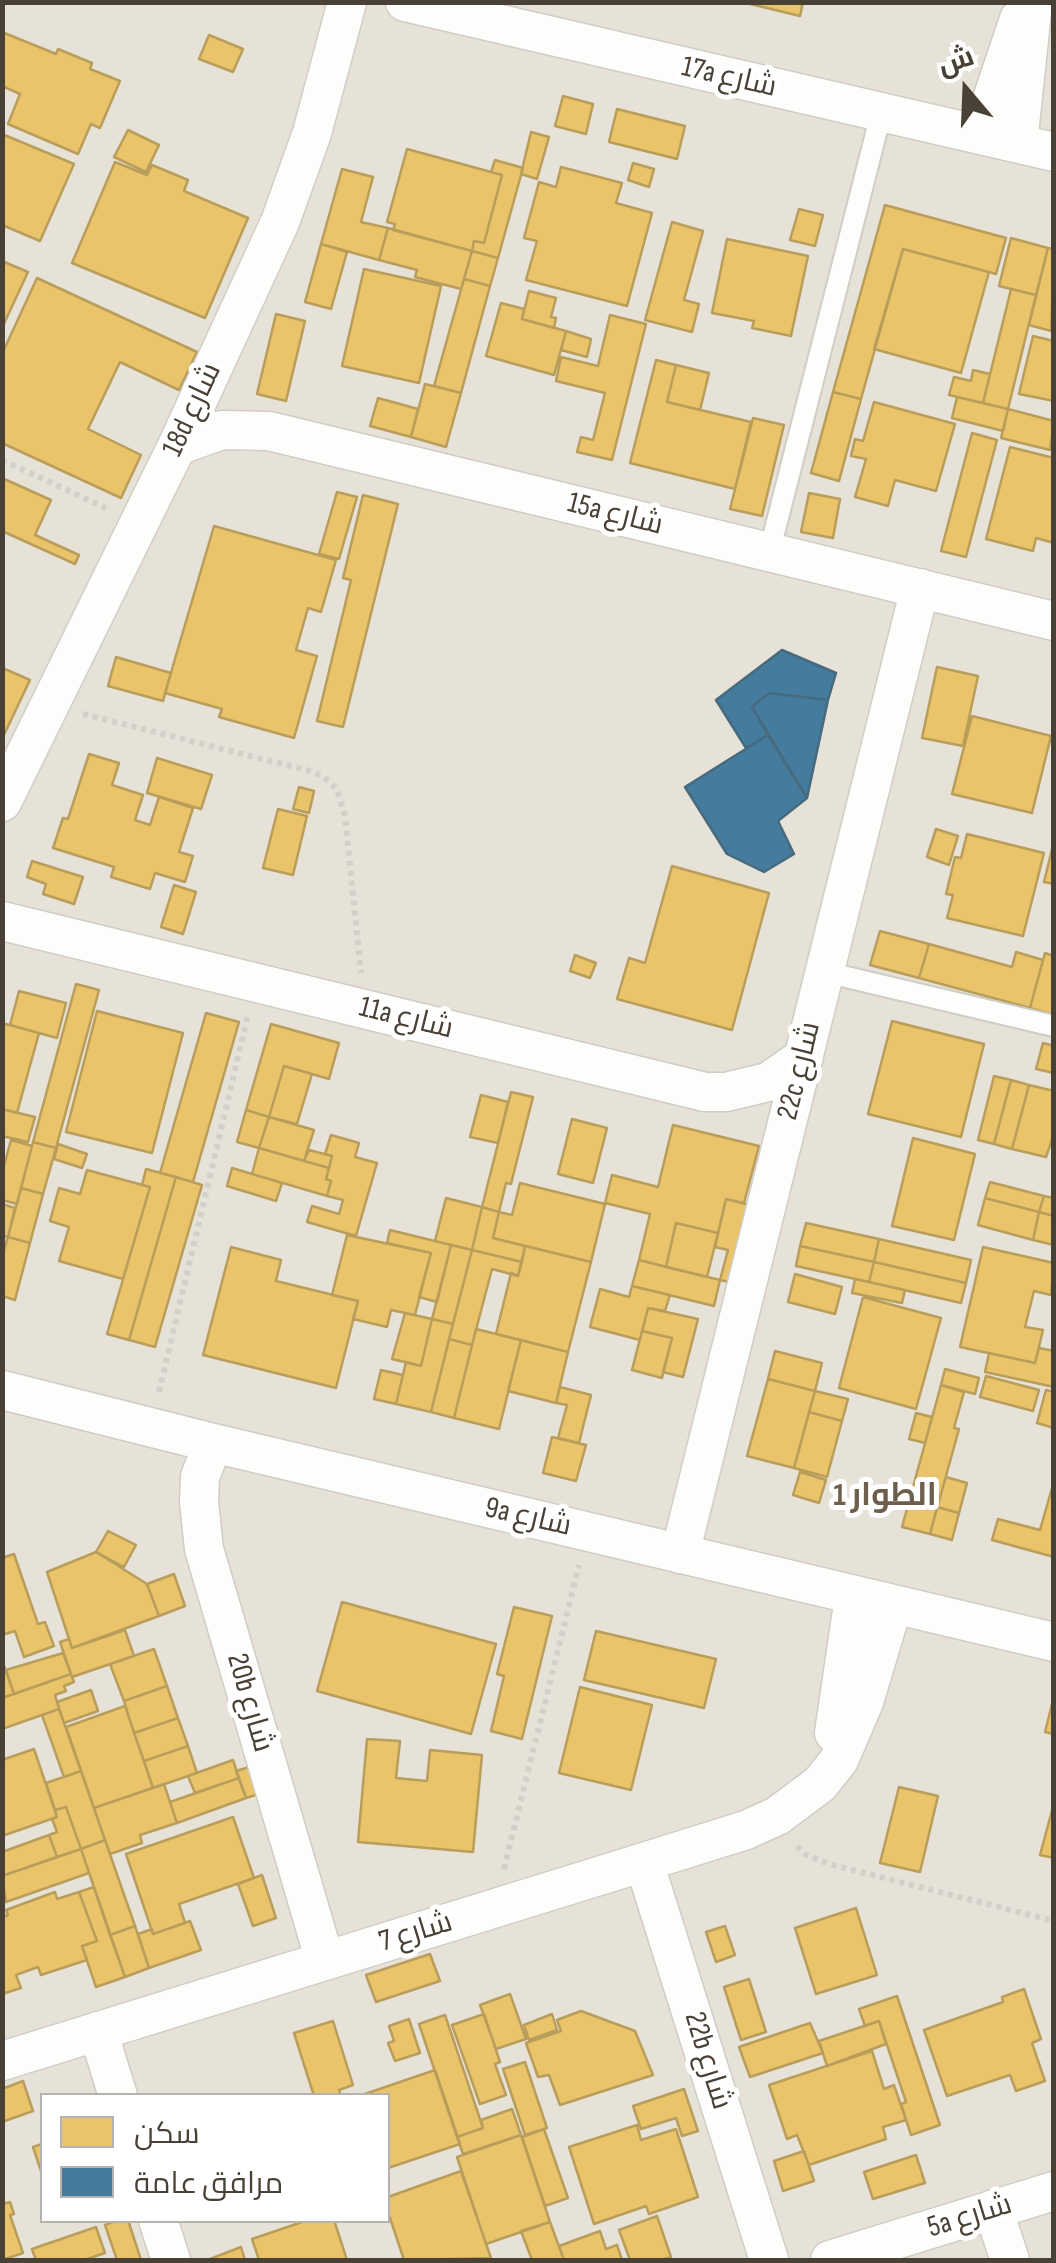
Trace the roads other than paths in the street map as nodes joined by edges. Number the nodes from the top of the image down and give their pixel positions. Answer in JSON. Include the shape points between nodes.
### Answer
{"nodes":[{"id":1,"x":347,"y":2,"type":"edge"},
{"id":2,"x":405,"y":2,"type":"edge"},
{"id":3,"x":1030,"y":2,"type":"edge"},
{"id":4,"x":464,"y":8,"type":"edge"},
{"id":5,"x":881,"y":114,"type":"junction"},
{"id":6,"x":980,"y":135,"type":"junction"},
{"id":7,"x":1036,"y":148,"type":"edge"},
{"id":8,"x":177,"y":446,"type":"junction"},
{"id":9,"x":769,"y":553,"type":"junction"},
{"id":10,"x":920,"y":588,"type":"junction"},
{"id":11,"x":1054,"y":621,"type":"edge"},
{"id":12,"x":2,"y":802,"type":"edge"},
{"id":13,"x":2,"y":920,"type":"edge"},
{"id":14,"x":825,"y":972,"type":"junction"},
{"id":15,"x":1054,"y":1026,"type":"edge"},
{"id":16,"x":804,"y":1057,"type":"junction"},
{"id":17,"x":2,"y":1390,"type":"edge"},
{"id":18,"x":212,"y":1443,"type":"junction"},
{"id":19,"x":680,"y":1554,"type":"junction"},
{"id":20,"x":854,"y":1597,"type":"junction"},
{"id":21,"x":893,"y":1605,"type":"junction"},
{"id":22,"x":1054,"y":1642,"type":"edge"},
{"id":23,"x":820,"y":1784,"type":"junction"},
{"id":24,"x":644,"y":1862,"type":"junction"},
{"id":25,"x":325,"y":1961,"type":"junction"},
{"id":26,"x":98,"y":2031,"type":"junction"},
{"id":27,"x":2,"y":2061,"type":"edge"},
{"id":28,"x":117,"y":2093,"type":"edge"},
{"id":29,"x":1054,"y":2191,"type":"edge"},
{"id":30,"x":993,"y":2210,"type":"junction"},
{"id":31,"x":159,"y":2223,"type":"edge"},
{"id":32,"x":171,"y":2260,"type":"edge"},
{"id":33,"x":769,"y":2260,"type":"edge"},
{"id":34,"x":830,"y":2260,"type":"edge"},
{"id":35,"x":1010,"y":2260,"type":"edge"}],
"edges":[{"from":1,"to":8,"type":"street","name":"18d شارع","via":[[290,196]]},
{"from":2,"to":4,"type":"street","name":"17a شارع"},
{"from":3,"to":6,"type":"street"},
{"from":3,"to":7,"type":"street"},
{"from":4,"to":5,"type":"street","name":"17a شارع"},
{"from":5,"to":6,"type":"street","name":"17a شارع"},
{"from":5,"to":9,"type":"lane"},
{"from":6,"to":7,"type":"street","name":"17a شارع"},
{"from":8,"to":9,"type":"street","name":"15a شارع","via":[[222,430],[269,431]]},
{"from":8,"to":12,"type":"street","name":"18d شارع"},
{"from":9,"to":10,"type":"street","name":"15a شارع"},
{"from":10,"to":11,"type":"street","name":"15a شارع"},
{"from":10,"to":14,"type":"street","name":"22c شارع"},
{"from":13,"to":16,"type":"street","name":"11a شارع","via":[[705,1092],[768,1082]]},
{"from":14,"to":15,"type":"lane"},
{"from":14,"to":16,"type":"street","name":"22c شارع"},
{"from":16,"to":19,"type":"street","name":"22c شارع"},
{"from":17,"to":18,"type":"street","name":"9a شارع"},
{"from":18,"to":19,"type":"street","name":"9a شارع"},
{"from":18,"to":25,"type":"street","name":"20b شارع","via":[[200,1478],[204,1549]]},
{"from":19,"to":20,"type":"street","name":"9a شارع"},
{"from":20,"to":21,"type":"street","name":"9a شارع"},
{"from":20,"to":23,"type":"street","via":[[836,1724]]},
{"from":21,"to":22,"type":"street","name":"9a شارع"},
{"from":21,"to":23,"type":"street","name":"شارع 7","via":[[854,1732]]},
{"from":23,"to":24,"type":"street","name":"شارع 7","via":[[746,1830]]},
{"from":24,"to":25,"type":"street","name":"شارع 7"},
{"from":24,"to":33,"type":"street","name":"22b شارع"},
{"from":25,"to":26,"type":"street","name":"شارع 7"},
{"from":26,"to":27,"type":"street","name":"شارع 7"},
{"from":26,"to":28,"type":"street"},
{"from":29,"to":30,"type":"street","name":"5a شارع"},
{"from":30,"to":34,"type":"street","name":"5a شارع"},
{"from":30,"to":35,"type":"street"},
{"from":31,"to":32,"type":"street"}]}
